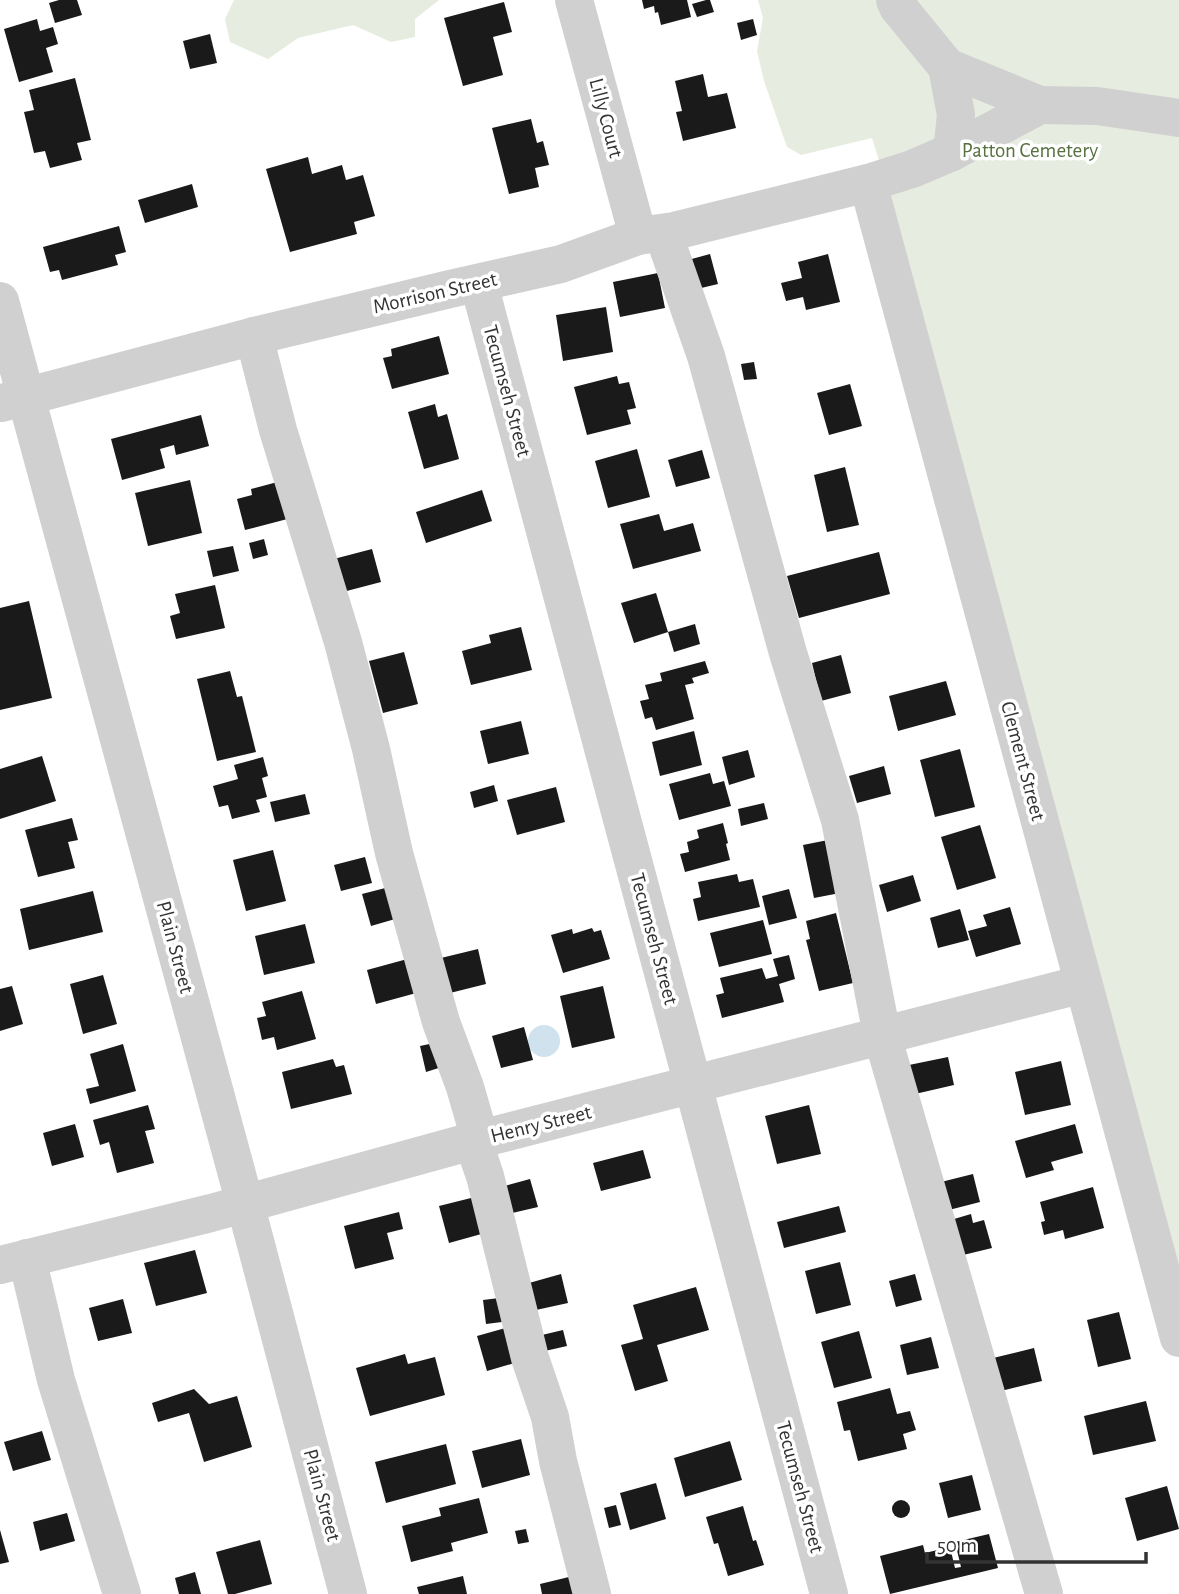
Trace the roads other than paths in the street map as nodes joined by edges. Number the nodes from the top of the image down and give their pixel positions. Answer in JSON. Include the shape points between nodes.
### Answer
{"nodes":[{"id":1,"x":574,"y":0,"type":"edge"},
{"id":2,"x":895,"y":0,"type":"edge"},
{"id":3,"x":947,"y":67,"type":"junction"},
{"id":4,"x":1040,"y":105,"type":"junction"},
{"id":5,"x":1179,"y":118,"type":"edge"},
{"id":6,"x":952,"y":152,"type":"junction"},
{"id":7,"x":868,"y":183,"type":"junction"},
{"id":8,"x":651,"y":234,"type":"junction"},
{"id":9,"x":479,"y":284,"type":"junction"},
{"id":10,"x":0,"y":301,"type":"edge"},
{"id":11,"x":254,"y":337,"type":"junction"},
{"id":12,"x":13,"y":400,"type":"edge"},
{"id":13,"x":1083,"y":984,"type":"junction"},
{"id":14,"x":882,"y":1035,"type":"junction"},
{"id":15,"x":693,"y":1084,"type":"junction"},
{"id":16,"x":477,"y":1140,"type":"junction"},
{"id":17,"x":245,"y":1204,"type":"junction"},
{"id":18,"x":14,"y":1262,"type":"edge"},
{"id":19,"x":1179,"y":1338,"type":"edge"},
{"id":20,"x":122,"y":1594,"type":"edge"},
{"id":21,"x":348,"y":1594,"type":"edge"},
{"id":22,"x":592,"y":1594,"type":"edge"},
{"id":23,"x":829,"y":1594,"type":"edge"},
{"id":24,"x":1044,"y":1594,"type":"edge"}],
"edges":[{"from":1,"to":8,"type":"street","name":"Lilly Court"},
{"from":2,"to":3,"type":"street"},
{"from":3,"to":4,"type":"street"},
{"from":3,"to":6,"type":"street","via":[[956,115]]},
{"from":4,"to":5,"type":"street","via":[[1097,106]]},
{"from":4,"to":6,"type":"street","name":"Morrison Street"},
{"from":6,"to":7,"type":"street","name":"Morrison Street"},
{"from":7,"to":8,"type":"street","name":"Morrison Street"},
{"from":7,"to":13,"type":"street","name":"Clement Street"},
{"from":8,"to":9,"type":"street","name":"Morrison Street","via":[[561,264]]},
{"from":8,"to":14,"type":"street","name":"Lilly Court","via":[[706,356],[788,653],[840,820]]},
{"from":9,"to":11,"type":"street","name":"Morrison Street"},
{"from":9,"to":15,"type":"street","name":"Tecumseh Street"},
{"from":10,"to":12,"type":"street","name":"Plain Street"},
{"from":11,"to":12,"type":"street","name":"Morrison Street"},
{"from":11,"to":16,"type":"street","via":[[343,642],[394,853],[441,1022],[466,1087]]},
{"from":12,"to":17,"type":"street","name":"Plain Street"},
{"from":13,"to":14,"type":"street","name":"Henry Street"},
{"from":13,"to":19,"type":"street","name":"Clement Street"},
{"from":14,"to":15,"type":"street","name":"Henry Street"},
{"from":14,"to":24,"type":"street","name":"Lilly Court"},
{"from":15,"to":16,"type":"street","name":"Henry Street"},
{"from":15,"to":23,"type":"street","name":"Tecumseh Street"},
{"from":16,"to":17,"type":"street","name":"Henry Street"},
{"from":16,"to":22,"type":"street","via":[[530,1358],[551,1417]]},
{"from":17,"to":18,"type":"street","name":"Henry Street"},
{"from":17,"to":21,"type":"street","name":"Plain Street"},
{"from":18,"to":20,"type":"street","via":[[57,1380]]}]}
